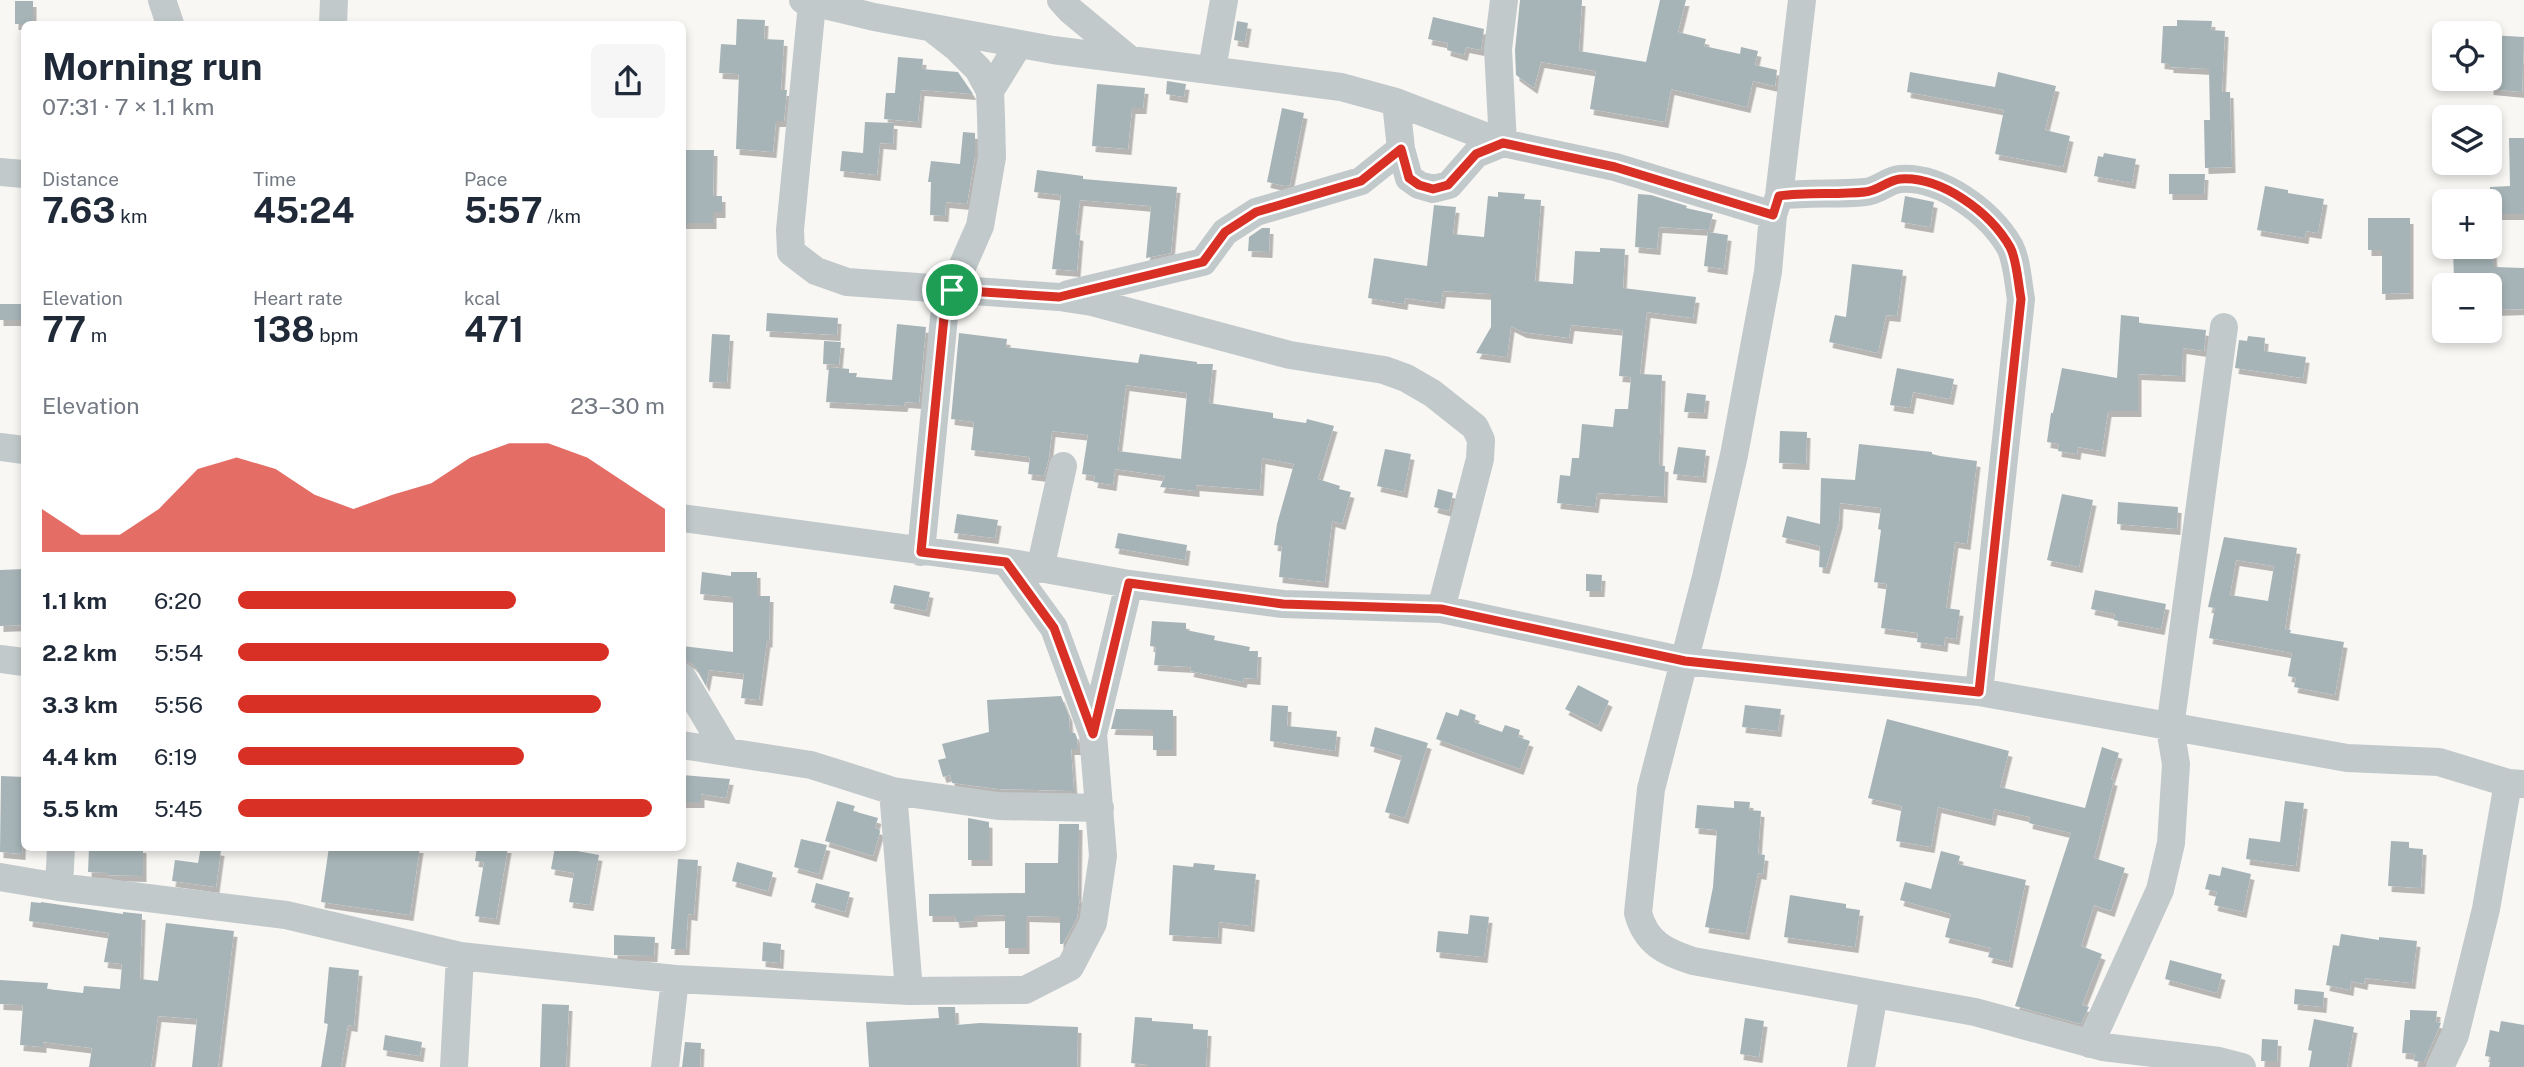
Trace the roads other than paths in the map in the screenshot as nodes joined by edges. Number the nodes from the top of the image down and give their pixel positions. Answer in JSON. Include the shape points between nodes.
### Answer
{"nodes":[{"id":1,"x":162,"y":0,"type":"edge"},
{"id":2,"x":334,"y":0,"type":"edge"},
{"id":3,"x":1061,"y":0,"type":"edge"},
{"id":4,"x":1224,"y":0,"type":"edge"},
{"id":5,"x":1504,"y":0,"type":"edge"},
{"id":6,"x":1802,"y":0,"type":"edge"},
{"id":7,"x":808,"y":2,"type":"edge"},
{"id":8,"x":169,"y":21,"type":"edge"},
{"id":9,"x":333,"y":21,"type":"edge"},
{"id":10,"x":931,"y":28,"type":"junction"},
{"id":11,"x":1019,"y":44,"type":"junction"},
{"id":12,"x":1129,"y":59,"type":"junction"},
{"id":13,"x":1212,"y":69,"type":"junction"},
{"id":14,"x":990,"y":91,"type":"junction"},
{"id":15,"x":1396,"y":102,"type":"junction"},
{"id":16,"x":1503,"y":143,"type":"junction"},
{"id":17,"x":1401,"y":149,"type":"junction"},
{"id":18,"x":0,"y":172,"type":"edge"},
{"id":19,"x":21,"y":174,"type":"edge"},
{"id":20,"x":1776,"y":205,"type":"junction"},
{"id":21,"x":952,"y":290,"type":"junction"},
{"id":22,"x":1059,"y":297,"type":"junction"},
{"id":23,"x":2224,"y":327,"type":"dead end"},
{"id":24,"x":0,"y":447,"type":"edge"},
{"id":25,"x":21,"y":450,"type":"edge"},
{"id":26,"x":1063,"y":466,"type":"dead end"},
{"id":27,"x":686,"y":519,"type":"edge"},
{"id":28,"x":921,"y":552,"type":"junction"},
{"id":29,"x":1006,"y":562,"type":"junction"},
{"id":30,"x":1040,"y":569,"type":"junction"},
{"id":31,"x":1129,"y":583,"type":"junction"},
{"id":32,"x":1441,"y":609,"type":"junction"},
{"id":33,"x":0,"y":659,"type":"edge"},
{"id":34,"x":1685,"y":661,"type":"junction"},
{"id":35,"x":21,"y":662,"type":"edge"},
{"id":36,"x":686,"y":684,"type":"edge"},
{"id":37,"x":1979,"y":692,"type":"junction"},
{"id":38,"x":2170,"y":728,"type":"junction"},
{"id":39,"x":1093,"y":734,"type":"junction"},
{"id":40,"x":686,"y":746,"type":"edge"},
{"id":41,"x":726,"y":751,"type":"junction"},
{"id":42,"x":2516,"y":783,"type":"edge"},
{"id":43,"x":893,"y":791,"type":"junction"},
{"id":44,"x":1100,"y":808,"type":"junction"},
{"id":45,"x":61,"y":851,"type":"edge"},
{"id":46,"x":0,"y":877,"type":"edge"},
{"id":47,"x":59,"y":887,"type":"junction"},
{"id":48,"x":460,"y":956,"type":"junction"},
{"id":49,"x":675,"y":979,"type":"junction"},
{"id":50,"x":909,"y":991,"type":"junction"},
{"id":51,"x":1874,"y":994,"type":"junction"},
{"id":52,"x":2090,"y":1044,"type":"junction"},
{"id":53,"x":454,"y":1067,"type":"edge"},
{"id":54,"x":665,"y":1067,"type":"edge"},
{"id":55,"x":1861,"y":1067,"type":"edge"},
{"id":56,"x":2242,"y":1067,"type":"edge"},
{"id":57,"x":2440,"y":1067,"type":"edge"}],
"edges":[{"from":1,"to":8,"type":"street"},
{"from":2,"to":9,"type":"street"},
{"from":3,"to":12,"type":"street"},
{"from":4,"to":13,"type":"street"},
{"from":5,"to":16,"type":"street","via":[[1498,48]]},
{"from":6,"to":20,"type":"street"},
{"from":7,"to":10,"type":"street"},
{"from":7,"to":21,"type":"street","via":[[792,252],[816,271],[847,282]]},
{"from":10,"to":11,"type":"street"},
{"from":10,"to":14,"type":"street","via":[[978,69]]},
{"from":11,"to":12,"type":"street"},
{"from":11,"to":14,"type":"street"},
{"from":12,"to":13,"type":"street"},
{"from":13,"to":15,"type":"street","via":[[1341,87]]},
{"from":14,"to":21,"type":"street","via":[[992,157],[980,226]]},
{"from":15,"to":16,"type":"street"},
{"from":15,"to":17,"type":"street"},
{"from":16,"to":17,"type":"street","via":[[1476,154],[1448,185],[1433,189],[1409,178]]},
{"from":16,"to":20,"type":"street"},
{"from":17,"to":22,"type":"street","via":[[1361,181],[1256,212],[1225,232],[1203,262]]},
{"from":18,"to":19,"type":"street"},
{"from":20,"to":34,"type":"street","via":[[1734,454]]},
{"from":20,"to":37,"type":"street","via":[[1803,192],[1869,192],[1898,179],[1923,180],[1941,185],[1986,217],[2011,248],[2021,299]]},
{"from":21,"to":22,"type":"street"},
{"from":21,"to":28,"type":"street","via":[[944,317]]},
{"from":22,"to":32,"type":"street","via":[[1290,355],[1384,370],[1432,393],[1475,428],[1480,459]]},
{"from":23,"to":38,"type":"street"},
{"from":24,"to":25,"type":"street"},
{"from":26,"to":30,"type":"street"},
{"from":27,"to":28,"type":"street"},
{"from":28,"to":29,"type":"street"},
{"from":29,"to":30,"type":"street"},
{"from":29,"to":39,"type":"street","via":[[1054,628]]},
{"from":30,"to":31,"type":"street"},
{"from":31,"to":32,"type":"street","via":[[1283,604]]},
{"from":31,"to":39,"type":"street"},
{"from":32,"to":34,"type":"street"},
{"from":33,"to":35,"type":"street"},
{"from":34,"to":37,"type":"street"},
{"from":34,"to":51,"type":"street","via":[[1651,789],[1638,913],[1641,925],[1669,954]]},
{"from":36,"to":41,"type":"street"},
{"from":37,"to":38,"type":"street"},
{"from":38,"to":42,"type":"street","via":[[2347,758],[2439,762]]},
{"from":38,"to":52,"type":"street","via":[[2176,764],[2171,843],[2160,890]]},
{"from":39,"to":44,"type":"street"},
{"from":40,"to":41,"type":"street"},
{"from":41,"to":43,"type":"street","via":[[811,765]]},
{"from":42,"to":57,"type":"street","via":[[2455,1035]]},
{"from":43,"to":44,"type":"street","via":[[998,806]]},
{"from":43,"to":50,"type":"street"},
{"from":44,"to":50,"type":"street","via":[[1103,856],[1093,923],[1070,967],[1025,990]]},
{"from":45,"to":47,"type":"street"},
{"from":46,"to":47,"type":"street"},
{"from":47,"to":48,"type":"street","via":[[286,915]]},
{"from":48,"to":49,"type":"street"},
{"from":48,"to":53,"type":"street"},
{"from":49,"to":50,"type":"street"},
{"from":49,"to":54,"type":"street"},
{"from":51,"to":52,"type":"street","via":[[1986,1015]]},
{"from":51,"to":55,"type":"street"},
{"from":52,"to":56,"type":"street"}]}
